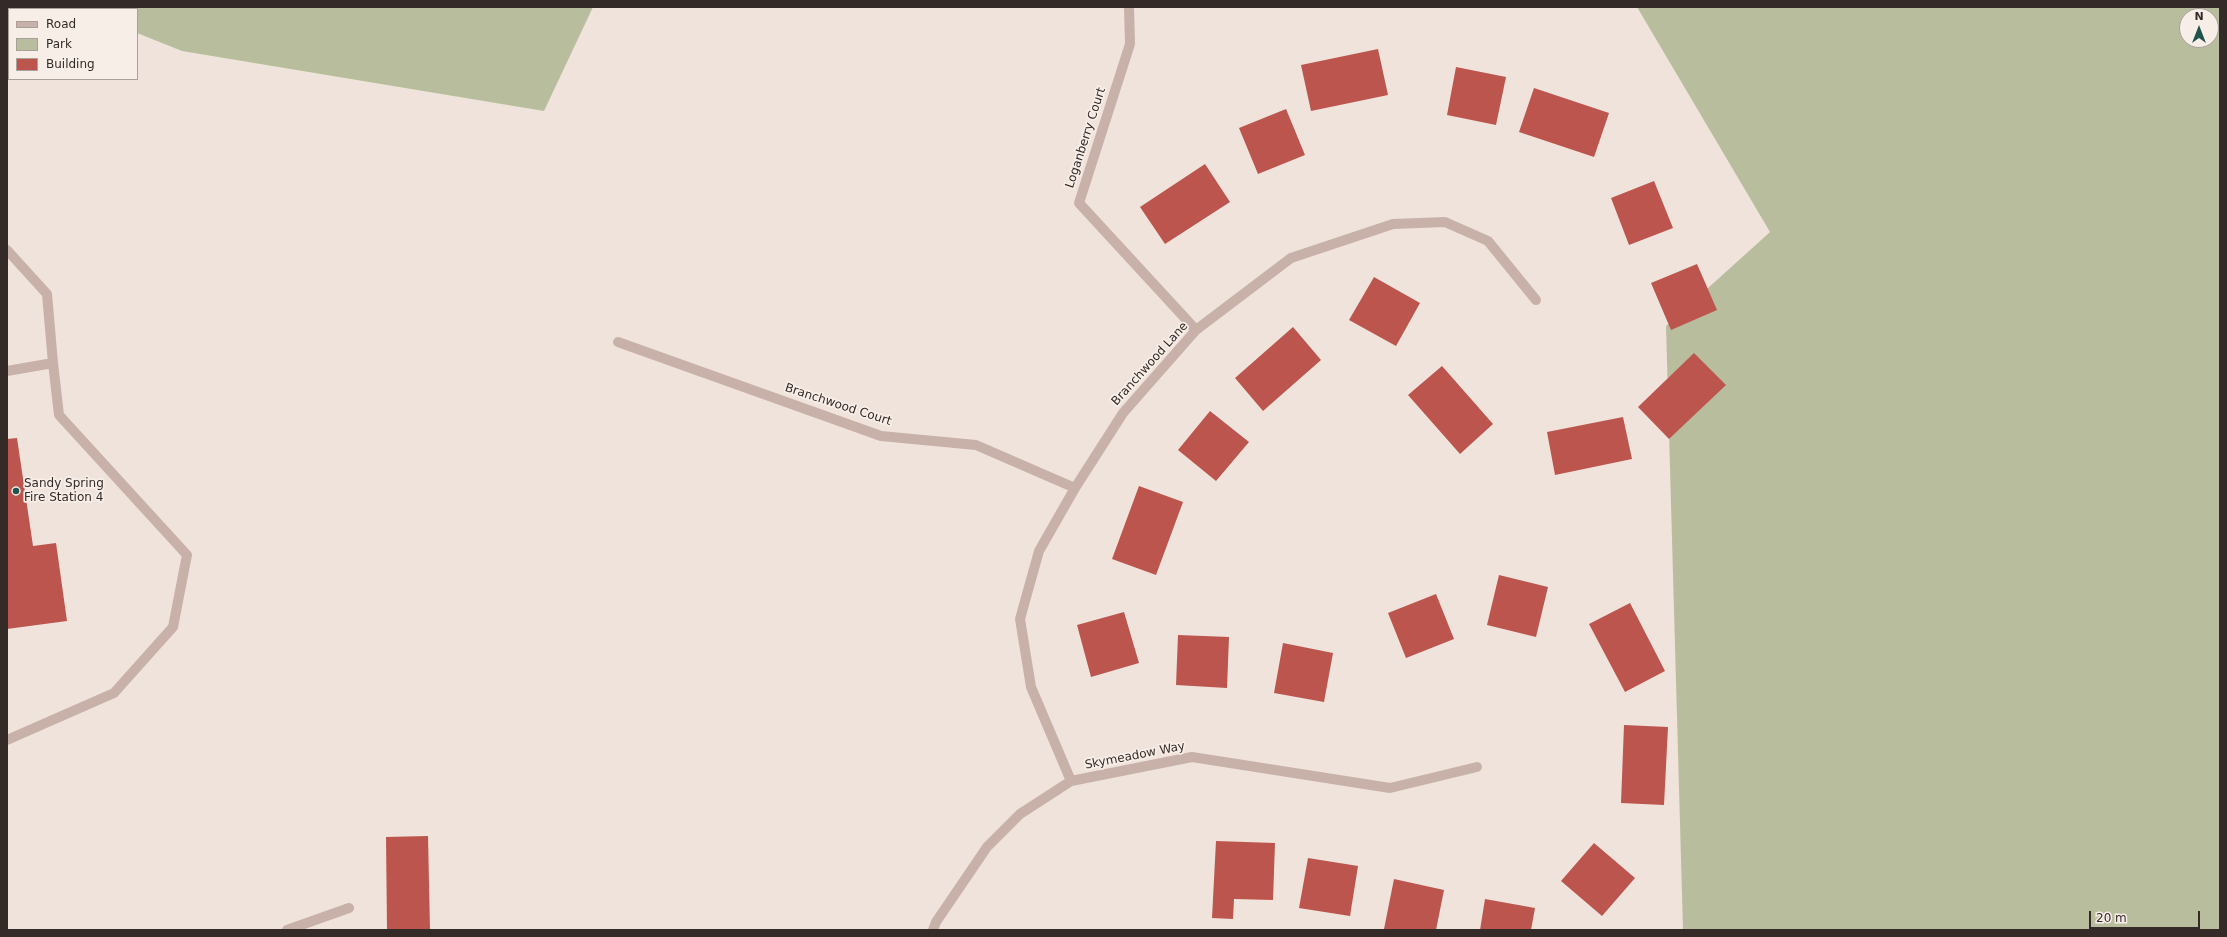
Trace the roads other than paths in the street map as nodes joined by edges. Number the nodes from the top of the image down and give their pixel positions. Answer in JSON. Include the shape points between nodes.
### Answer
{"nodes":[{"id":1,"x":1129,"y":7,"type":"edge"},
{"id":2,"x":7,"y":250,"type":"edge"},
{"id":3,"x":1536,"y":300,"type":"dead end"},
{"id":4,"x":1196,"y":330,"type":"junction"},
{"id":5,"x":618,"y":342,"type":"dead end"},
{"id":6,"x":53,"y":363,"type":"junction"},
{"id":7,"x":7,"y":371,"type":"edge"},
{"id":8,"x":1075,"y":488,"type":"junction"},
{"id":9,"x":7,"y":740,"type":"edge"},
{"id":10,"x":1477,"y":767,"type":"dead end"},
{"id":11,"x":1071,"y":781,"type":"junction"},
{"id":12,"x":349,"y":908,"type":"dead end"},
{"id":13,"x":287,"y":930,"type":"edge"},
{"id":14,"x":934,"y":930,"type":"edge"}],
"edges":[{"from":1,"to":4,"type":"street","name":"Loganberry Court","via":[[1130,44],[1079,203]]},
{"from":2,"to":6,"type":"street","via":[[47,294]]},
{"from":3,"to":4,"type":"street","name":"Branchwood Lane","via":[[1488,241],[1445,222],[1393,224],[1291,258]]},
{"from":4,"to":8,"type":"street","name":"Branchwood Lane","via":[[1123,413]]},
{"from":5,"to":8,"type":"street","name":"Branchwood Court","via":[[882,436],[976,445]]},
{"from":6,"to":7,"type":"street"},
{"from":6,"to":9,"type":"street","via":[[59,414],[187,555],[172,627],[114,693]]},
{"from":8,"to":11,"type":"street","name":"Branchwood Lane","via":[[1039,551],[1020,619],[1032,687]]},
{"from":10,"to":11,"type":"street","name":"Skymeadow Way","via":[[1390,788],[1192,757]]},
{"from":11,"to":14,"type":"street","name":"Skymeadow Way","via":[[1020,814],[987,847],[936,922]]},
{"from":12,"to":13,"type":"street"}]}
